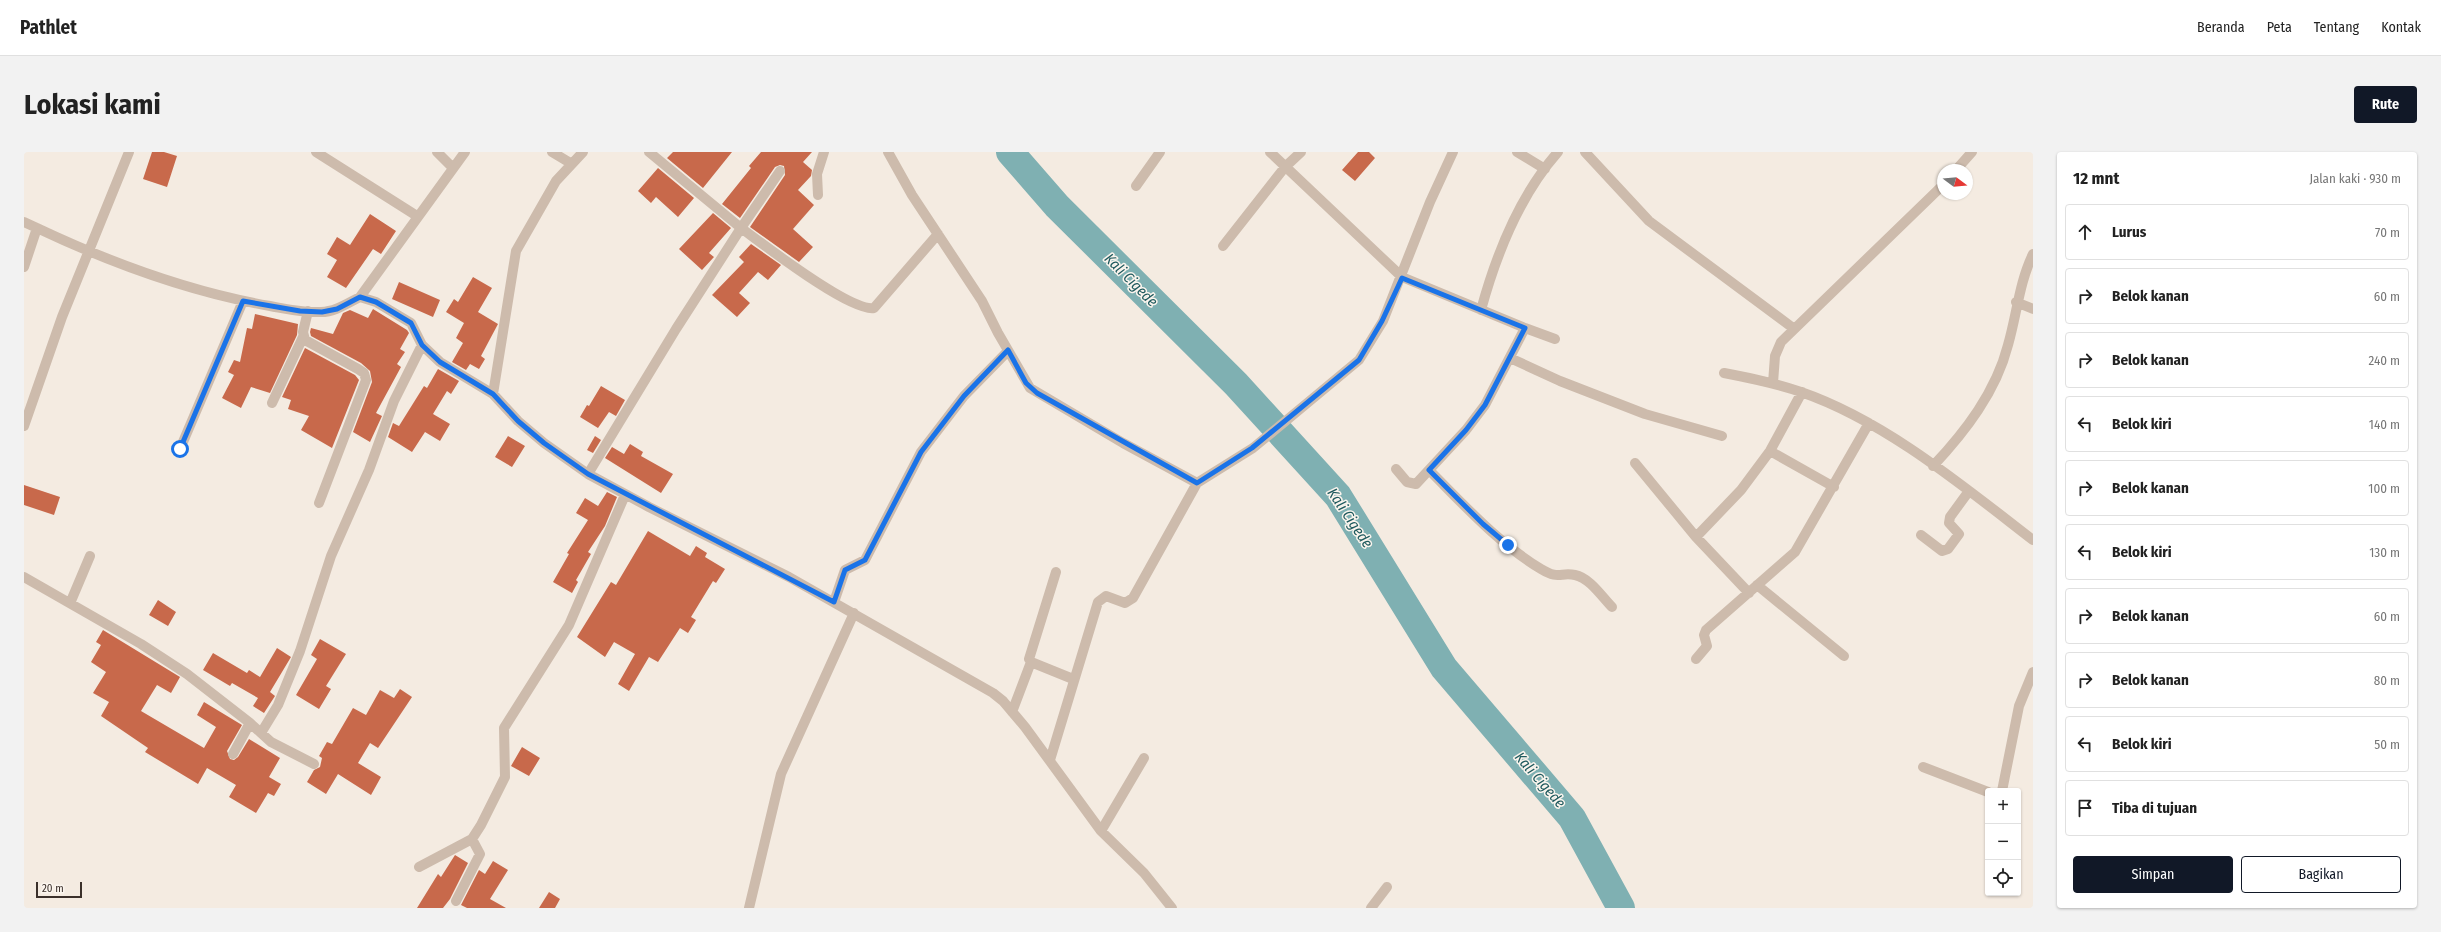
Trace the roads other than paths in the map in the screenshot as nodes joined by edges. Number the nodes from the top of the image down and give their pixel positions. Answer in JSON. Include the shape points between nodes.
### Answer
{"nodes":[{"id":1,"x":129,"y":152,"type":"edge"},
{"id":2,"x":316,"y":152,"type":"edge"},
{"id":3,"x":437,"y":152,"type":"edge"},
{"id":4,"x":465,"y":152,"type":"edge"},
{"id":5,"x":552,"y":152,"type":"edge"},
{"id":6,"x":583,"y":152,"type":"edge"},
{"id":7,"x":649,"y":152,"type":"edge"},
{"id":8,"x":824,"y":152,"type":"edge"},
{"id":9,"x":888,"y":152,"type":"edge"},
{"id":10,"x":1160,"y":152,"type":"edge"},
{"id":11,"x":1270,"y":152,"type":"edge"},
{"id":12,"x":1302,"y":152,"type":"edge"},
{"id":13,"x":1453,"y":152,"type":"edge"},
{"id":14,"x":1517,"y":152,"type":"edge"},
{"id":15,"x":1558,"y":152,"type":"edge"},
{"id":16,"x":1585,"y":152,"type":"edge"},
{"id":17,"x":1972,"y":152,"type":"edge"},
{"id":18,"x":572,"y":164,"type":"junction"},
{"id":19,"x":1961,"y":164,"type":"edge"},
{"id":20,"x":1285,"y":167,"type":"junction"},
{"id":21,"x":453,"y":168,"type":"junction"},
{"id":22,"x":1545,"y":169,"type":"junction"},
{"id":23,"x":780,"y":171,"type":"dead end"},
{"id":24,"x":1136,"y":186,"type":"dead end"},
{"id":25,"x":1937,"y":190,"type":"edge"},
{"id":26,"x":818,"y":195,"type":"dead end"},
{"id":27,"x":417,"y":216,"type":"junction"},
{"id":28,"x":24,"y":222,"type":"edge"},
{"id":29,"x":37,"y":228,"type":"junction"},
{"id":30,"x":741,"y":228,"type":"junction"},
{"id":31,"x":938,"y":234,"type":"junction"},
{"id":32,"x":1223,"y":246,"type":"dead end"},
{"id":33,"x":88,"y":252,"type":"junction"},
{"id":34,"x":2033,"y":254,"type":"edge"},
{"id":35,"x":24,"y":267,"type":"edge"},
{"id":36,"x":1402,"y":278,"type":"junction"},
{"id":37,"x":360,"y":297,"type":"junction"},
{"id":38,"x":243,"y":301,"type":"junction"},
{"id":39,"x":2016,"y":302,"type":"junction"},
{"id":40,"x":2033,"y":309,"type":"edge"},
{"id":41,"x":1481,"y":310,"type":"junction"},
{"id":42,"x":308,"y":311,"type":"junction"},
{"id":43,"x":1525,"y":328,"type":"junction"},
{"id":44,"x":1793,"y":328,"type":"junction"},
{"id":45,"x":303,"y":337,"type":"junction"},
{"id":46,"x":1555,"y":339,"type":"dead end"},
{"id":47,"x":422,"y":345,"type":"junction"},
{"id":48,"x":1008,"y":350,"type":"junction"},
{"id":49,"x":1510,"y":358,"type":"junction"},
{"id":50,"x":1724,"y":373,"type":"dead end"},
{"id":51,"x":1773,"y":383,"type":"junction"},
{"id":52,"x":1802,"y":392,"type":"junction"},
{"id":53,"x":493,"y":394,"type":"junction"},
{"id":54,"x":272,"y":403,"type":"dead end"},
{"id":55,"x":1869,"y":423,"type":"junction"},
{"id":56,"x":24,"y":426,"type":"edge"},
{"id":57,"x":1722,"y":436,"type":"dead end"},
{"id":58,"x":180,"y":449,"type":"dead end"},
{"id":59,"x":1770,"y":451,"type":"junction"},
{"id":60,"x":1635,"y":463,"type":"dead end"},
{"id":61,"x":1933,"y":466,"type":"junction"},
{"id":62,"x":1396,"y":469,"type":"dead end"},
{"id":63,"x":1429,"y":470,"type":"junction"},
{"id":64,"x":588,"y":474,"type":"junction"},
{"id":65,"x":1197,"y":483,"type":"junction"},
{"id":66,"x":1834,"y":487,"type":"junction"},
{"id":67,"x":1969,"y":491,"type":"junction"},
{"id":68,"x":625,"y":495,"type":"junction"},
{"id":69,"x":319,"y":503,"type":"dead end"},
{"id":70,"x":1921,"y":535,"type":"dead end"},
{"id":71,"x":1696,"y":537,"type":"junction"},
{"id":72,"x":2033,"y":540,"type":"edge"},
{"id":73,"x":90,"y":556,"type":"dead end"},
{"id":74,"x":1056,"y":572,"type":"dead end"},
{"id":75,"x":24,"y":577,"type":"edge"},
{"id":76,"x":1757,"y":585,"type":"junction"},
{"id":77,"x":1749,"y":593,"type":"junction"},
{"id":78,"x":71,"y":601,"type":"junction"},
{"id":79,"x":834,"y":602,"type":"junction"},
{"id":80,"x":1612,"y":607,"type":"dead end"},
{"id":81,"x":854,"y":613,"type":"junction"},
{"id":82,"x":1844,"y":656,"type":"dead end"},
{"id":83,"x":1696,"y":659,"type":"dead end"},
{"id":84,"x":1031,"y":662,"type":"junction"},
{"id":85,"x":2033,"y":672,"type":"edge"},
{"id":86,"x":1073,"y":679,"type":"junction"},
{"id":87,"x":1012,"y":712,"type":"junction"},
{"id":88,"x":250,"y":723,"type":"junction"},
{"id":89,"x":261,"y":733,"type":"junction"},
{"id":90,"x":233,"y":754,"type":"dead end"},
{"id":91,"x":1144,"y":758,"type":"dead end"},
{"id":92,"x":1050,"y":760,"type":"junction"},
{"id":93,"x":314,"y":764,"type":"dead end"},
{"id":94,"x":1923,"y":767,"type":"dead end"},
{"id":95,"x":2003,"y":788,"type":"edge"},
{"id":96,"x":1985,"y":791,"type":"edge"},
{"id":97,"x":1101,"y":831,"type":"junction"},
{"id":98,"x":472,"y":839,"type":"junction"},
{"id":99,"x":419,"y":867,"type":"dead end"},
{"id":100,"x":1387,"y":887,"type":"dead end"},
{"id":101,"x":456,"y":902,"type":"dead end"},
{"id":102,"x":749,"y":908,"type":"edge"},
{"id":103,"x":1172,"y":908,"type":"edge"},
{"id":104,"x":1371,"y":908,"type":"edge"}],
"edges":[{"from":1,"to":33,"type":"street"},
{"from":2,"to":27,"type":"street"},
{"from":3,"to":21,"type":"street"},
{"from":4,"to":21,"type":"street"},
{"from":5,"to":18,"type":"street"},
{"from":6,"to":18,"type":"street"},
{"from":7,"to":30,"type":"street"},
{"from":8,"to":26,"type":"street","via":[[817,174]]},
{"from":9,"to":31,"type":"street"},
{"from":10,"to":24,"type":"street"},
{"from":11,"to":20,"type":"street"},
{"from":12,"to":20,"type":"street"},
{"from":13,"to":36,"type":"street","via":[[1430,202]]},
{"from":14,"to":22,"type":"street"},
{"from":15,"to":22,"type":"street"},
{"from":16,"to":44,"type":"street","via":[[1649,221]]},
{"from":17,"to":19,"type":"street"},
{"from":18,"to":53,"type":"street","via":[[556,181],[516,251]]},
{"from":20,"to":32,"type":"street"},
{"from":20,"to":36,"type":"street"},
{"from":21,"to":27,"type":"street"},
{"from":22,"to":41,"type":"street","via":[[1507,235],[1493,267]]},
{"from":23,"to":30,"type":"street"},
{"from":25,"to":44,"type":"street","via":[[1844,283]]},
{"from":27,"to":37,"type":"street"},
{"from":28,"to":29,"type":"street"},
{"from":29,"to":33,"type":"street"},
{"from":29,"to":35,"type":"street"},
{"from":30,"to":31,"type":"street","via":[[812,280],[871,308],[875,307]]},
{"from":30,"to":64,"type":"street"},
{"from":31,"to":48,"type":"street","via":[[982,301]]},
{"from":33,"to":38,"type":"street"},
{"from":33,"to":56,"type":"street"},
{"from":34,"to":39,"type":"street"},
{"from":36,"to":41,"type":"street"},
{"from":36,"to":65,"type":"street","via":[[1382,321],[1359,360],[1252,448]]},
{"from":37,"to":42,"type":"street","via":[[337,309]]},
{"from":37,"to":47,"type":"street","via":[[376,302],[411,323]]},
{"from":38,"to":42,"type":"street"},
{"from":38,"to":58,"type":"street"},
{"from":39,"to":40,"type":"street"},
{"from":39,"to":61,"type":"street","via":[[2008,347],[1998,372],[1962,435]]},
{"from":41,"to":43,"type":"street"},
{"from":42,"to":45,"type":"street"},
{"from":43,"to":46,"type":"street"},
{"from":43,"to":49,"type":"street"},
{"from":44,"to":51,"type":"street","via":[[1777,348]]},
{"from":45,"to":54,"type":"street"},
{"from":45,"to":69,"type":"street","via":[[308,343],[364,373],[366,380]]},
{"from":47,"to":53,"type":"street","via":[[440,362]]},
{"from":47,"to":89,"type":"street","via":[[394,401],[363,484],[331,556],[300,651],[278,705]]},
{"from":48,"to":65,"type":"street","via":[[1026,383],[1037,393]]},
{"from":48,"to":79,"type":"street","via":[[964,396],[921,452],[865,560],[847,568],[844,573]]},
{"from":49,"to":57,"type":"street","via":[[1560,381],[1645,414]]},
{"from":49,"to":63,"type":"street","via":[[1485,405]]},
{"from":50,"to":51,"type":"street"},
{"from":51,"to":52,"type":"street"},
{"from":52,"to":55,"type":"street"},
{"from":52,"to":59,"type":"street"},
{"from":53,"to":64,"type":"street","via":[[518,421],[544,443]]},
{"from":55,"to":61,"type":"street"},
{"from":55,"to":66,"type":"street"},
{"from":59,"to":66,"type":"street"},
{"from":59,"to":71,"type":"street","via":[[1741,490]]},
{"from":60,"to":71,"type":"street"},
{"from":61,"to":67,"type":"street"},
{"from":62,"to":63,"type":"street","via":[[1412,484],[1416,484]]},
{"from":63,"to":80,"type":"street","via":[[1508,545],[1551,574],[1575,575],[1582,578]]},
{"from":64,"to":68,"type":"street"},
{"from":65,"to":86,"type":"street","via":[[1133,598],[1125,603],[1106,596],[1098,602]]},
{"from":66,"to":76,"type":"street","via":[[1794,552]]},
{"from":67,"to":70,"type":"street","via":[[1950,517],[1949,523],[1959,534],[1948,549],[1942,551]]},
{"from":67,"to":72,"type":"street"},
{"from":68,"to":79,"type":"street"},
{"from":68,"to":98,"type":"street","via":[[570,625],[504,728],[505,777],[501,789]]},
{"from":71,"to":77,"type":"street"},
{"from":73,"to":78,"type":"street"},
{"from":74,"to":84,"type":"street","via":[[1030,655]]},
{"from":75,"to":78,"type":"street"},
{"from":76,"to":77,"type":"street"},
{"from":76,"to":82,"type":"street"},
{"from":77,"to":83,"type":"street","via":[[1706,630],[1704,635],[1707,646]]},
{"from":78,"to":88,"type":"street","via":[[186,674]]},
{"from":79,"to":81,"type":"street"},
{"from":81,"to":87,"type":"street","via":[[993,693]]},
{"from":81,"to":102,"type":"street","via":[[781,774]]},
{"from":84,"to":86,"type":"street"},
{"from":84,"to":87,"type":"street"},
{"from":85,"to":95,"type":"street","via":[[2019,706]]},
{"from":86,"to":92,"type":"street"},
{"from":87,"to":92,"type":"street"},
{"from":88,"to":89,"type":"street"},
{"from":88,"to":90,"type":"street"},
{"from":89,"to":93,"type":"street","via":[[282,749]]},
{"from":91,"to":97,"type":"street"},
{"from":92,"to":97,"type":"street"},
{"from":94,"to":96,"type":"street"},
{"from":97,"to":103,"type":"street","via":[[1144,873]]},
{"from":98,"to":99,"type":"street"},
{"from":98,"to":101,"type":"street","via":[[480,854]]},
{"from":100,"to":104,"type":"street"}]}
